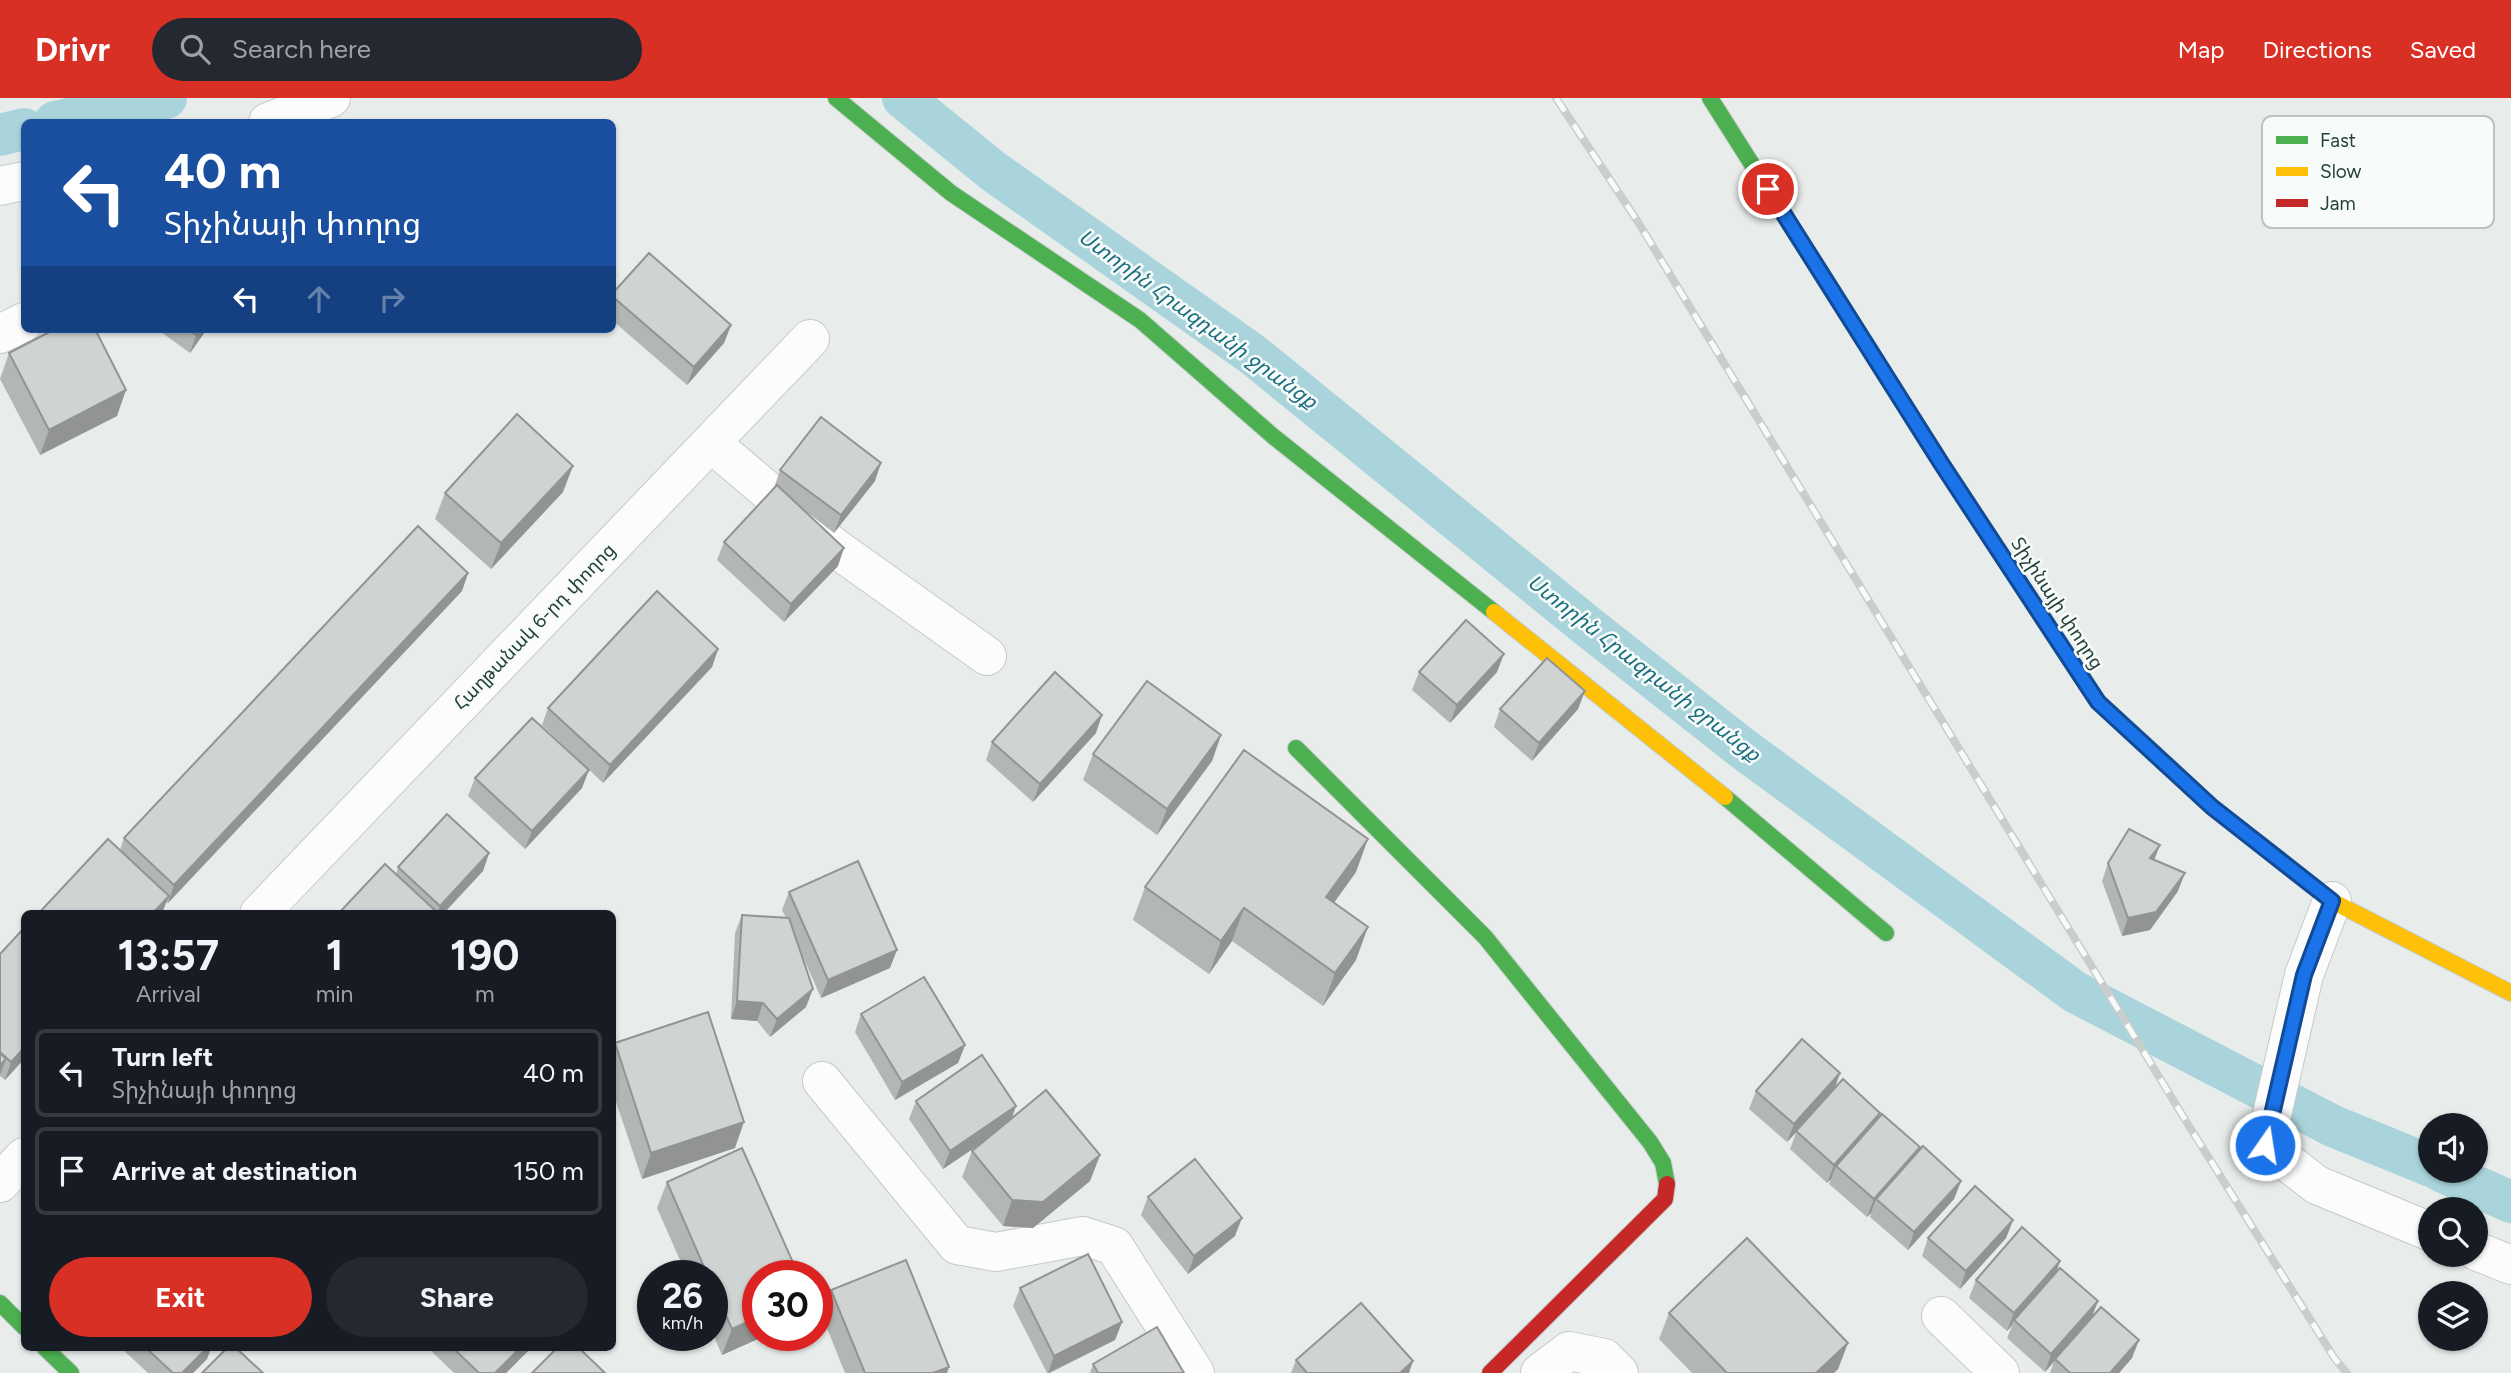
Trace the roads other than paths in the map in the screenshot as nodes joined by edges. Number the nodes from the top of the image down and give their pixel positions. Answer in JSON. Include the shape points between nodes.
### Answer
{"nodes":[{"id":1,"x":331,"y":98,"type":"edge"},
{"id":2,"x":836,"y":98,"type":"edge"},
{"id":3,"x":1710,"y":98,"type":"edge"},
{"id":4,"x":276,"y":119,"type":"edge"},
{"id":5,"x":21,"y":182,"type":"edge"},
{"id":6,"x":0,"y":186,"type":"edge"},
{"id":7,"x":21,"y":324,"type":"edge"},
{"id":8,"x":0,"y":334,"type":"edge"},
{"id":9,"x":810,"y":339,"type":"dead end"},
{"id":10,"x":711,"y":443,"type":"junction"},
{"id":11,"x":987,"y":656,"type":"dead end"},
{"id":12,"x":1296,"y":748,"type":"dead end"},
{"id":13,"x":2332,"y":901,"type":"junction"},
{"id":14,"x":263,"y":910,"type":"edge"},
{"id":15,"x":1886,"y":933,"type":"dead end"},
{"id":16,"x":2511,"y":993,"type":"edge"},
{"id":17,"x":822,"y":1080,"type":"dead end"},
{"id":18,"x":21,"y":1160,"type":"edge"},
{"id":19,"x":0,"y":1183,"type":"edge"},
{"id":20,"x":2418,"y":1227,"type":"edge"},
{"id":21,"x":2488,"y":1256,"type":"edge"},
{"id":22,"x":2511,"y":1265,"type":"edge"},
{"id":23,"x":0,"y":1303,"type":"edge"},
{"id":24,"x":1941,"y":1316,"type":"dead end"},
{"id":25,"x":21,"y":1324,"type":"edge"},
{"id":26,"x":48,"y":1351,"type":"edge"},
{"id":27,"x":71,"y":1373,"type":"edge"},
{"id":28,"x":1195,"y":1373,"type":"edge"},
{"id":29,"x":1490,"y":1373,"type":"edge"},
{"id":30,"x":1540,"y":1373,"type":"edge"},
{"id":31,"x":1619,"y":1373,"type":"edge"},
{"id":32,"x":2000,"y":1373,"type":"edge"}],
"edges":[{"from":1,"to":4,"type":"street"},
{"from":2,"to":15,"type":"street","via":[[951,193],[1140,320],[1274,437],[1677,757]]},
{"from":3,"to":13,"type":"street","name":"Տիչինայի փողոց","via":[[2098,702],[2212,807]]},
{"from":5,"to":6,"type":"street"},
{"from":7,"to":8,"type":"street"},
{"from":9,"to":10,"type":"street","name":"Հաղթանակ 6-րդ փողոց"},
{"from":10,"to":11,"type":"street","via":[[835,547]]},
{"from":10,"to":14,"type":"street","name":"Հաղթանակ 6-րդ փողոց"},
{"from":12,"to":29,"type":"street","via":[[1485,937],[1666,1165],[1665,1199]]},
{"from":13,"to":16,"type":"street","name":"Տիչինայի փողոց"},
{"from":13,"to":20,"type":"street","via":[[2304,975],[2265,1145],[2317,1185]]},
{"from":17,"to":28,"type":"street","via":[[957,1245],[996,1252],[1083,1236],[1114,1247]]},
{"from":18,"to":19,"type":"street"},
{"from":21,"to":22,"type":"street"},
{"from":23,"to":25,"type":"street"},
{"from":24,"to":32,"type":"street"},
{"from":26,"to":27,"type":"street"},
{"from":30,"to":31,"type":"street","via":[[1569,1350],[1604,1358]]}]}
